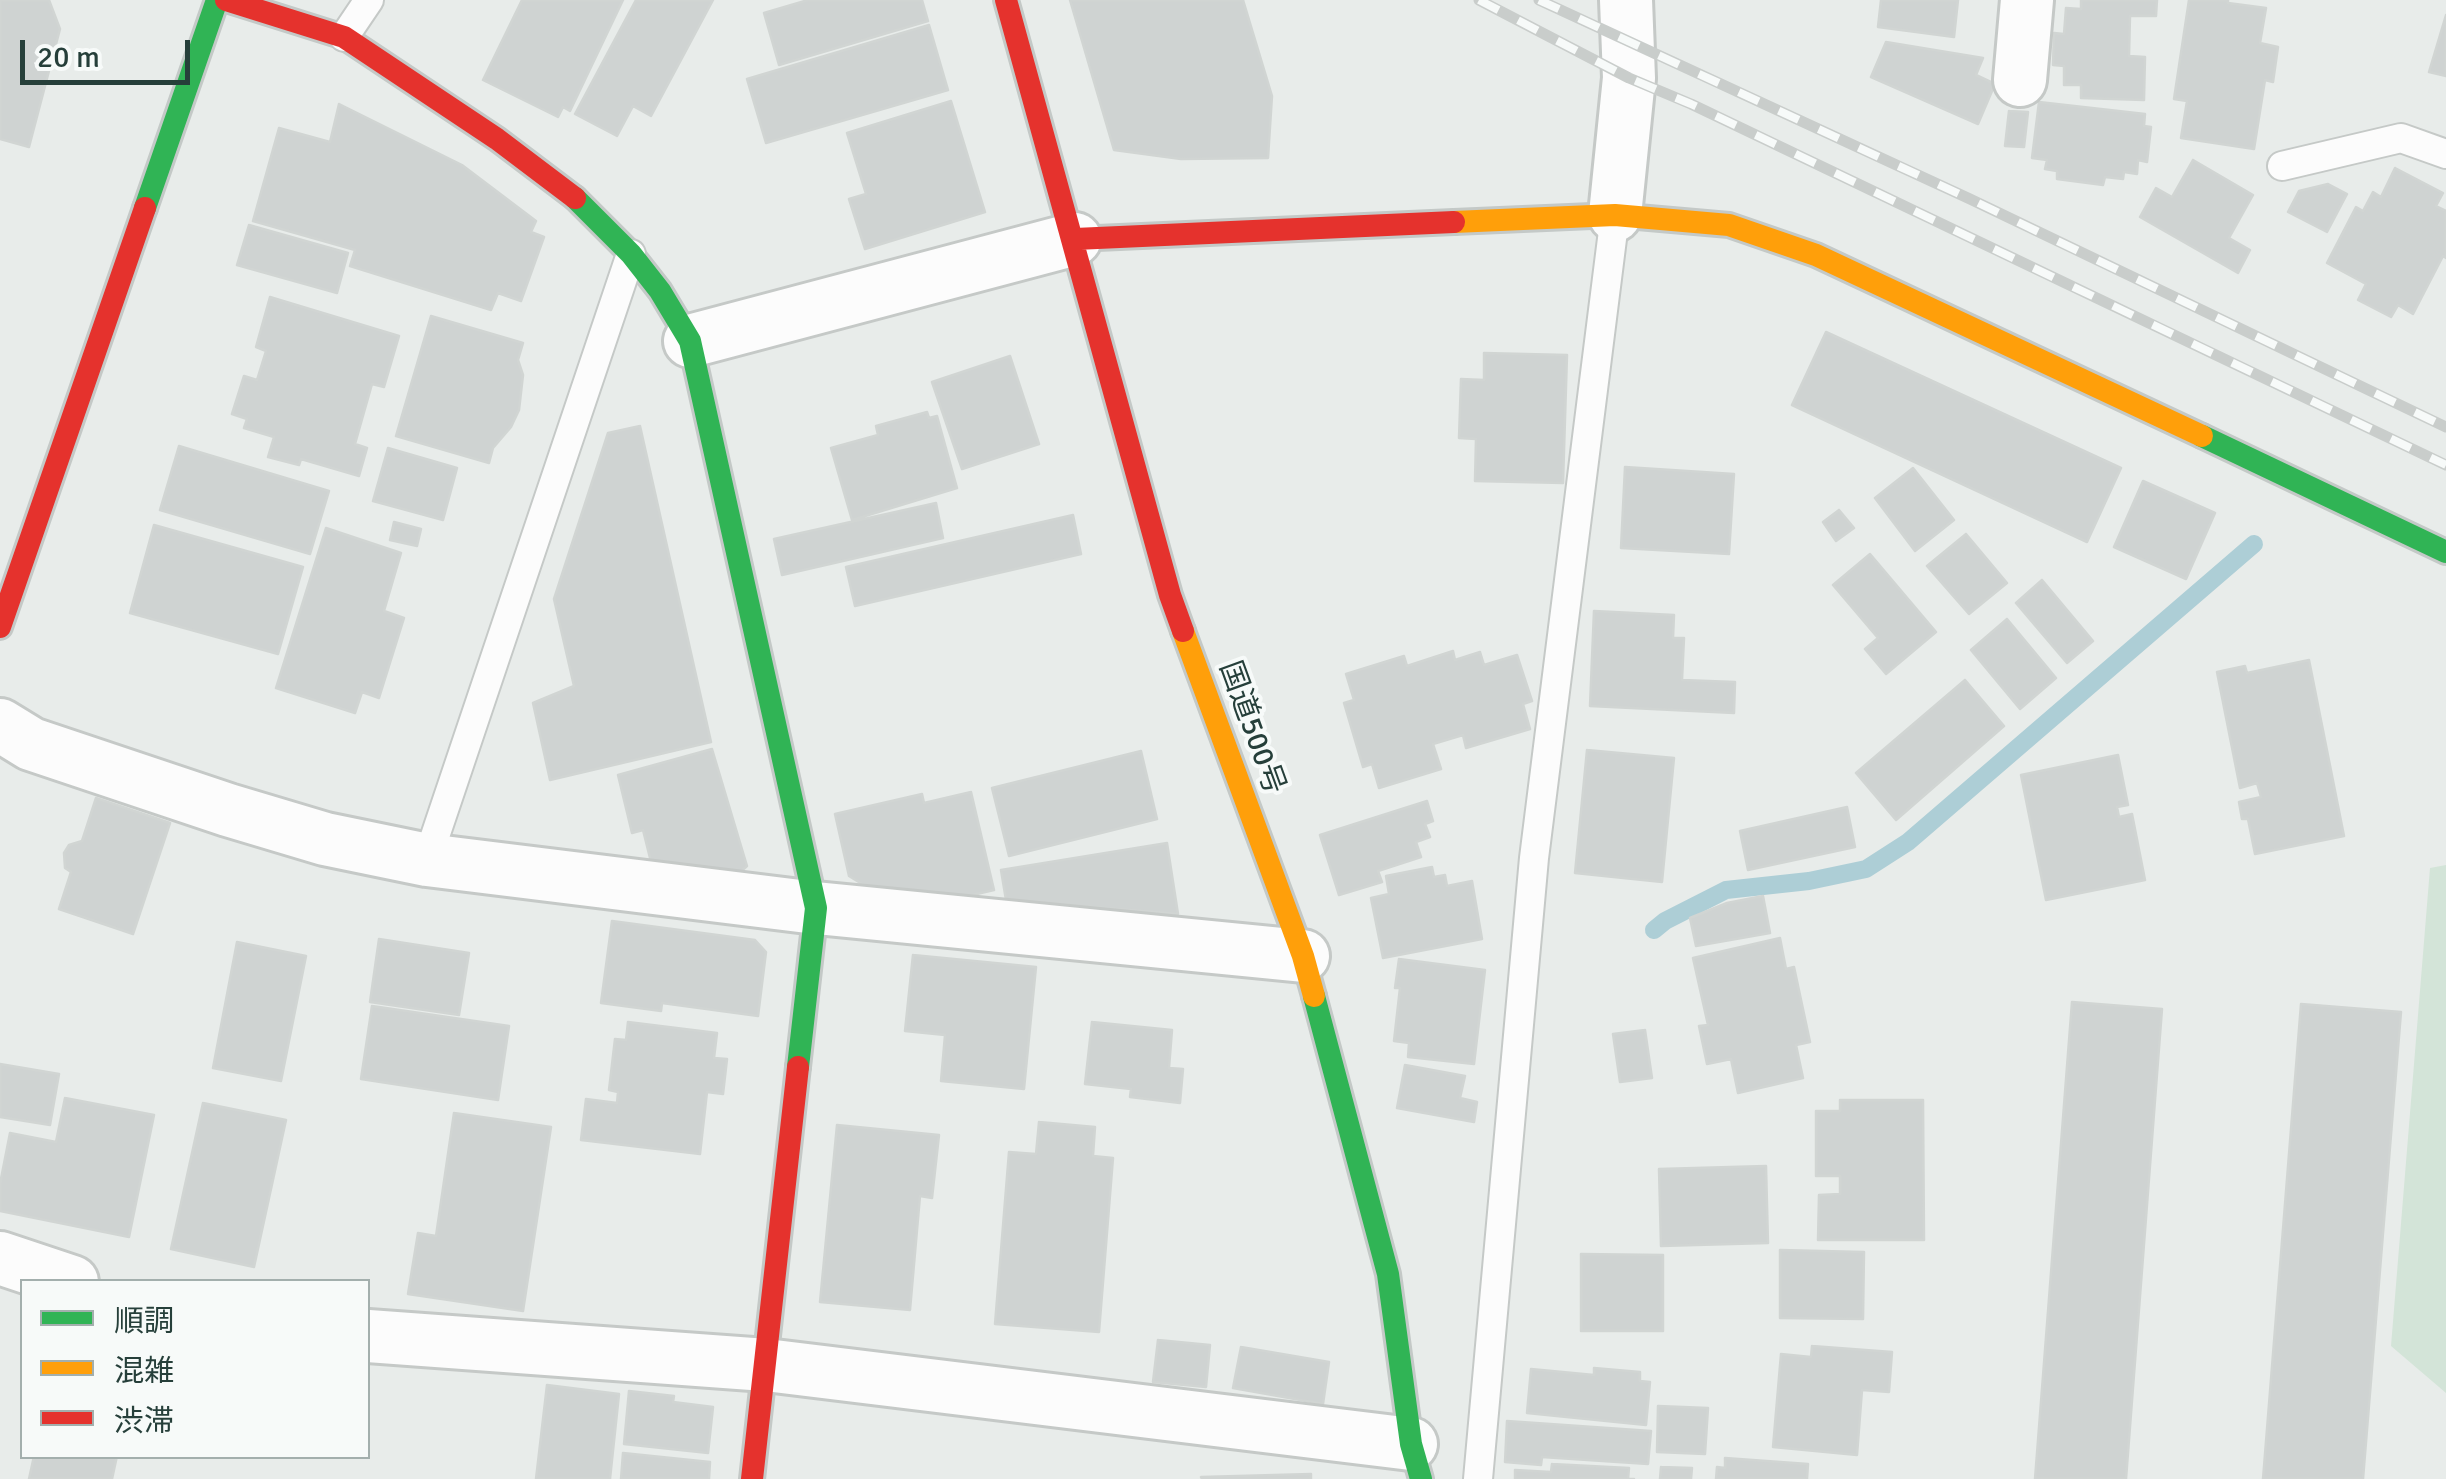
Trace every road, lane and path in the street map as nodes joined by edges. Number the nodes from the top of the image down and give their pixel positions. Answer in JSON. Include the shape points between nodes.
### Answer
{"nodes":[{"id":1,"x":217,"y":0,"type":"edge"},
{"id":2,"x":226,"y":0,"type":"edge"},
{"id":3,"x":369,"y":0,"type":"edge"},
{"id":4,"x":1006,"y":0,"type":"edge"},
{"id":5,"x":1626,"y":0,"type":"edge"},
{"id":6,"x":2027,"y":0,"type":"edge"},
{"id":7,"x":344,"y":36,"type":"junction"},
{"id":8,"x":2020,"y":80,"type":"dead end"},
{"id":9,"x":2446,"y":154,"type":"edge"},
{"id":10,"x":2282,"y":166,"type":"dead end"},
{"id":11,"x":1615,"y":215,"type":"junction"},
{"id":12,"x":1075,"y":239,"type":"junction"},
{"id":13,"x":631,"y":254,"type":"junction"},
{"id":14,"x":690,"y":342,"type":"junction"},
{"id":15,"x":2446,"y":552,"type":"edge"},
{"id":16,"x":0,"y":626,"type":"edge"},
{"id":17,"x":0,"y":725,"type":"edge"},
{"id":18,"x":426,"y":860,"type":"junction"},
{"id":19,"x":816,"y":908,"type":"junction"},
{"id":20,"x":1303,"y":956,"type":"junction"},
{"id":21,"x":0,"y":1258,"type":"edge"},
{"id":22,"x":63,"y":1279,"type":"edge"},
{"id":23,"x":370,"y":1336,"type":"edge"},
{"id":24,"x":766,"y":1365,"type":"junction"},
{"id":25,"x":1416,"y":1461,"type":"edge"},
{"id":26,"x":752,"y":1479,"type":"edge"},
{"id":27,"x":1478,"y":1479,"type":"edge"}],
"edges":[{"from":1,"to":16,"type":"main road"},
{"from":2,"to":7,"type":"main road"},
{"from":3,"to":7,"type":"lane"},
{"from":4,"to":12,"type":"main road","name":"国道500号"},
{"from":5,"to":11,"type":"street","via":[[1629,78]]},
{"from":6,"to":8,"type":"street"},
{"from":7,"to":13,"type":"main road","via":[[555,182]]},
{"from":9,"to":10,"type":"lane","via":[[2400,138]]},
{"from":11,"to":12,"type":"main road"},
{"from":11,"to":15,"type":"main road","via":[[1729,225],[1816,254]]},
{"from":11,"to":27,"type":"lane","via":[[1534,858]]},
{"from":12,"to":14,"type":"street"},
{"from":12,"to":20,"type":"main road","name":"国道500号","via":[[1170,595]]},
{"from":13,"to":14,"type":"main road"},
{"from":13,"to":18,"type":"lane"},
{"from":14,"to":19,"type":"main road"},
{"from":17,"to":18,"type":"street","via":[[31,744],[228,810],[325,840]]},
{"from":18,"to":19,"type":"street"},
{"from":19,"to":20,"type":"street"},
{"from":19,"to":24,"type":"main road"},
{"from":20,"to":25,"type":"main road","name":"国道500号","via":[[1388,1274]]},
{"from":21,"to":22,"type":"street"},
{"from":23,"to":24,"type":"street"},
{"from":24,"to":25,"type":"street"},
{"from":24,"to":26,"type":"main road"}]}
